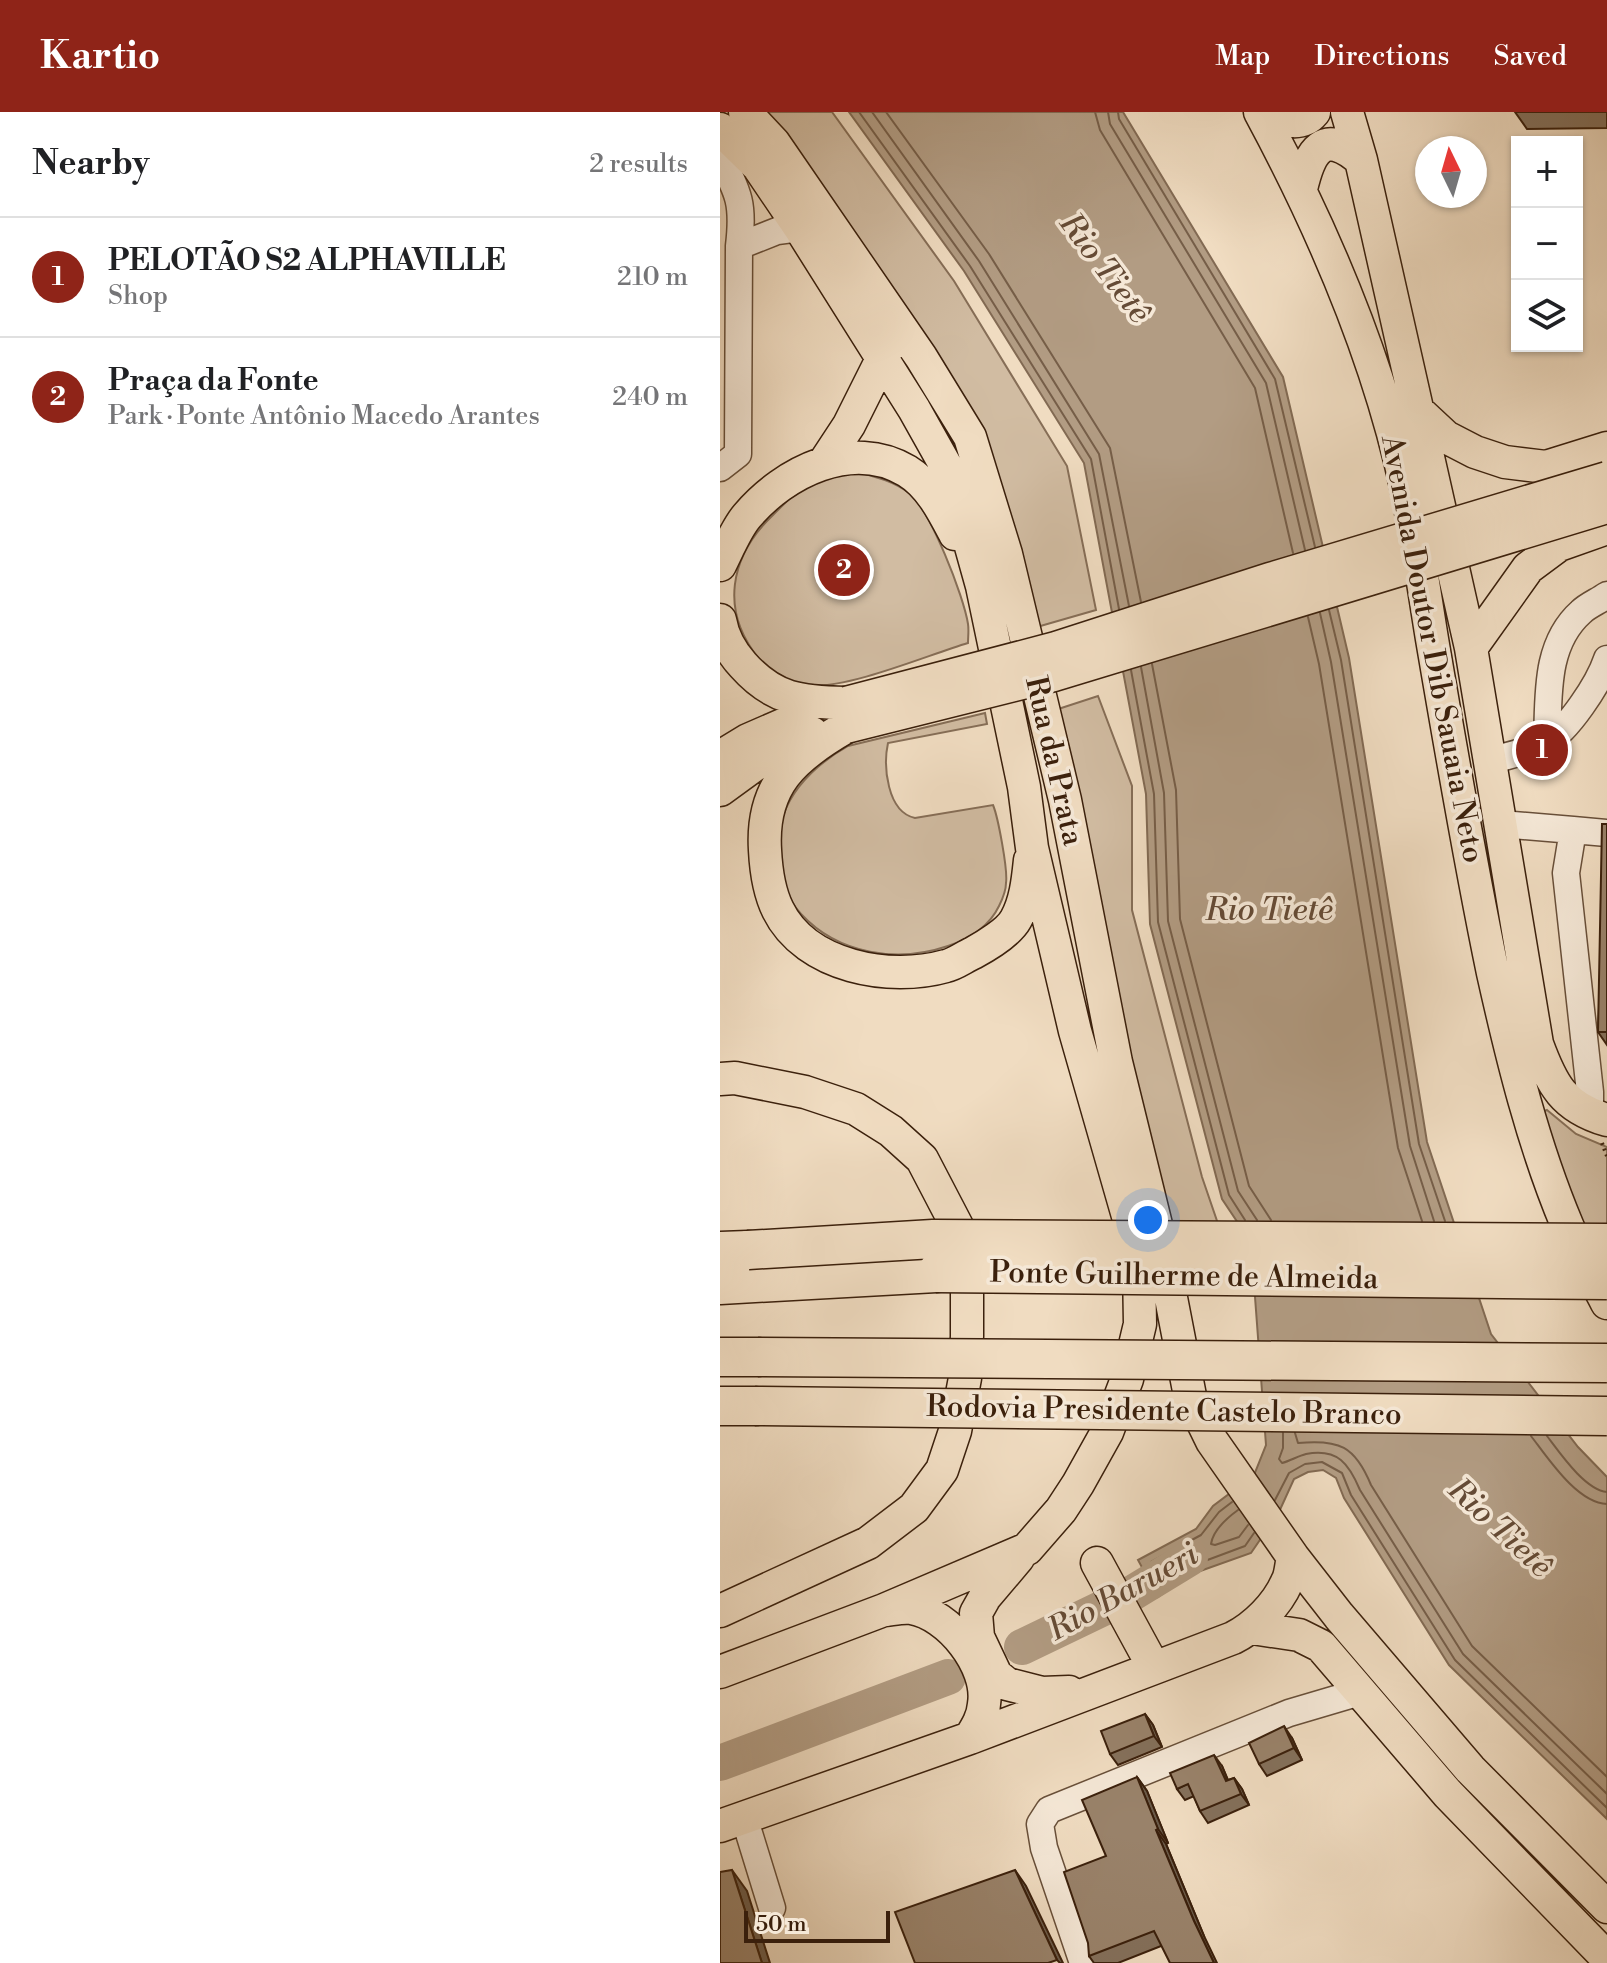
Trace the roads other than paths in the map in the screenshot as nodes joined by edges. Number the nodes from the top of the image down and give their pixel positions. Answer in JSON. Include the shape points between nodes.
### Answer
{"nodes":[{"id":1,"x":745,"y":112,"type":"edge"},
{"id":2,"x":1314,"y":112,"type":"edge"},
{"id":3,"x":1347,"y":112,"type":"edge"},
{"id":4,"x":1261,"y":113,"type":"edge"},
{"id":5,"x":720,"y":129,"type":"edge"},
{"id":6,"x":720,"y":157,"type":"edge"},
{"id":7,"x":1361,"y":160,"type":"junction"},
{"id":8,"x":1301,"y":189,"type":"junction"},
{"id":9,"x":800,"y":228,"type":"junction"},
{"id":10,"x":739,"y":246,"type":"junction"},
{"id":11,"x":898,"y":324,"type":"junction"},
{"id":12,"x":883,"y":361,"type":"junction"},
{"id":13,"x":1417,"y":410,"type":"junction"},
{"id":14,"x":1607,"y":448,"type":"edge"},
{"id":15,"x":729,"y":461,"type":"edge"},
{"id":16,"x":824,"y":463,"type":"junction"},
{"id":17,"x":1546,"y":467,"type":"junction"},
{"id":18,"x":1607,"y":478,"type":"edge"},
{"id":19,"x":1607,"y":507,"type":"edge"},
{"id":20,"x":1607,"y":528,"type":"edge"},
{"id":21,"x":1559,"y":545,"type":"junction"},
{"id":22,"x":720,"y":565,"type":"edge"},
{"id":23,"x":982,"y":586,"type":"junction"},
{"id":24,"x":1607,"y":595,"type":"edge"},
{"id":25,"x":720,"y":620,"type":"edge"},
{"id":26,"x":1471,"y":648,"type":"junction"},
{"id":27,"x":1607,"y":659,"type":"edge"},
{"id":28,"x":846,"y":715,"type":"junction"},
{"id":29,"x":1547,"y":742,"type":"junction"},
{"id":30,"x":720,"y":757,"type":"edge"},
{"id":31,"x":1492,"y":760,"type":"junction"},
{"id":32,"x":720,"y":790,"type":"edge"},
{"id":33,"x":1501,"y":824,"type":"junction"},
{"id":34,"x":1573,"y":830,"type":"junction"},
{"id":35,"x":1607,"y":833,"type":"edge"},
{"id":36,"x":1032,"y":848,"type":"junction"},
{"id":37,"x":720,"y":1079,"type":"edge"},
{"id":38,"x":1598,"y":1118,"type":"edge"},
{"id":39,"x":1601,"y":1259,"type":"edge"},
{"id":40,"x":743,"y":1261,"type":"edge"},
{"id":41,"x":720,"y":1285,"type":"edge"},
{"id":42,"x":1607,"y":1303,"type":"edge"},
{"id":43,"x":720,"y":1357,"type":"edge"},
{"id":44,"x":1607,"y":1363,"type":"edge"},
{"id":45,"x":737,"y":1406,"type":"edge"},
{"id":46,"x":1607,"y":1416,"type":"edge"},
{"id":47,"x":1027,"y":1549,"type":"junction"},
{"id":48,"x":1290,"y":1551,"type":"junction"},
{"id":49,"x":1097,"y":1563,"type":"dead end"},
{"id":50,"x":884,"y":1610,"type":"junction"},
{"id":51,"x":720,"y":1611,"type":"edge"},
{"id":52,"x":1252,"y":1628,"type":"junction"},
{"id":53,"x":1153,"y":1666,"type":"junction"},
{"id":54,"x":720,"y":1672,"type":"edge"},
{"id":55,"x":1096,"y":1690,"type":"junction"},
{"id":56,"x":1360,"y":1692,"type":"junction"},
{"id":57,"x":970,"y":1738,"type":"junction"},
{"id":58,"x":732,"y":1822,"type":"edge"},
{"id":59,"x":1607,"y":1907,"type":"edge"},
{"id":60,"x":772,"y":1908,"type":"dead end"},
{"id":61,"x":1607,"y":1958,"type":"edge"},
{"id":62,"x":1083,"y":1963,"type":"edge"}],
"edges":[{"from":1,"to":11,"type":"main road","name":"Rua da Prata","via":[[774,143]]},
{"from":2,"to":4,"type":"main road","via":[[1292,122]]},
{"from":3,"to":7,"type":"main road","name":"Avenida Doutor Dib Sauaia Neto"},
{"from":4,"to":8,"type":"main road","name":"Avenida Doutor Dib Sauaia Neto"},
{"from":5,"to":9,"type":"main road","name":"Rua da Prata","via":[[758,166]]},
{"from":6,"to":10,"type":"street","via":[[743,214]]},
{"from":7,"to":8,"type":"main road","via":[[1340,145],[1316,150],[1307,162]]},
{"from":7,"to":13,"type":"main road","name":"Avenida Doutor Dib Sauaia Neto"},
{"from":8,"to":39,"type":"main road","name":"Avenida Doutor Dib Sauaia Neto","via":[[1388,416],[1407,491],[1505,1027],[1530,1118],[1567,1226]]},
{"from":9,"to":10,"type":"street"},
{"from":9,"to":12,"type":"main road","name":"Rua da Prata"},
{"from":10,"to":15,"type":"street"},
{"from":11,"to":12,"type":"main road"},
{"from":11,"to":48,"type":"main road","name":"Rua da Prata","via":[[970,437],[991,500],[1065,800],[1190,1396],[1212,1441]]},
{"from":12,"to":16,"type":"main road"},
{"from":12,"to":23,"type":"main road","name":"Rua da Prata","via":[[951,475]]},
{"from":13,"to":17,"type":"main road","via":[[1446,437],[1475,452]]},
{"from":13,"to":26,"type":"main road","name":"Avenida Doutor Dib Sauaia Neto"},
{"from":14,"to":17,"type":"main road"},
{"from":16,"to":22,"type":"main road","via":[[799,473],[763,499],[744,519]]},
{"from":16,"to":23,"type":"main road","via":[[864,456],[907,471],[937,499]]},
{"from":17,"to":21,"type":"main road","via":[[1543,510]]},
{"from":18,"to":28,"type":"main road","bridge":true},
{"from":19,"to":28,"type":"main road","bridge":true,"via":[[1054,675]]},
{"from":20,"to":21,"type":"main road"},
{"from":21,"to":26,"type":"main road","via":[[1528,568]]},
{"from":23,"to":36,"type":"main road","name":"Rua da Prata"},
{"from":24,"to":29,"type":"street","via":[[1580,613],[1552,660]]},
{"from":25,"to":28,"type":"main road","via":[[735,657],[758,682],[778,694]]},
{"from":26,"to":31,"type":"main road","name":"Avenida Doutor Dib Sauaia Neto"},
{"from":27,"to":29,"type":"street","via":[[1602,675]]},
{"from":28,"to":30,"type":"main road","via":[[810,713]]},
{"from":28,"to":32,"type":"main road","via":[[790,742]]},
{"from":28,"to":36,"type":"main road","via":[[784,774],[769,804],[764,830],[771,892],[779,912],[795,933],[822,953],[875,971],[904,973],[950,965],[1015,921]]},
{"from":29,"to":31,"type":"street"},
{"from":31,"to":33,"type":"main road","name":"Avenida Doutor Dib Sauaia Neto"},
{"from":33,"to":34,"type":"street"},
{"from":33,"to":38,"type":"main road","name":"Avenida Doutor Dib Sauaia Neto","via":[[1537,1044],[1558,1091]]},
{"from":34,"to":35,"type":"street"},
{"from":34,"to":38,"type":"street","via":[[1566,873],[1590,1092]]},
{"from":36,"to":47,"type":"main road","name":"Rua da Prata","via":[[1075,1031],[1134,1237],[1140,1324],[1107,1432],[1061,1510]]},
{"from":37,"to":51,"type":"main road","via":[[805,1092],[856,1109],[891,1131],[922,1159],[959,1230],[967,1286],[965,1378],[955,1431],[942,1470],[914,1508],[868,1543]]},
{"from":39,"to":40,"type":"highway","name":"Ponte Guilherme de Almeida","bridge":true,"via":[[936,1273]]},
{"from":39,"to":42,"type":"main road"},
{"from":40,"to":41,"type":"highway"},
{"from":43,"to":44,"type":"highway","name":"Rodovia Presidente Castelo Branco","bridge":true},
{"from":45,"to":46,"type":"highway","name":"Rodovia Presidente Castelo Branco","bridge":true},
{"from":47,"to":50,"type":"main road"},
{"from":47,"to":55,"type":"main road","name":"Rua da Prata","via":[[976,1613],[978,1637],[996,1675],[1007,1684],[1042,1693]]},
{"from":48,"to":52,"type":"main road","via":[[1288,1582]]},
{"from":48,"to":59,"type":"main road","name":"Rua da Prata","via":[[1380,1667],[1470,1769]]},
{"from":49,"to":53,"type":"main road"},
{"from":50,"to":54,"type":"main road"},
{"from":50,"to":57,"type":"main road","via":[[911,1608],[937,1617],[957,1633],[980,1676],[985,1701]]},
{"from":52,"to":53,"type":"main road"},
{"from":52,"to":56,"type":"main road","via":[[1299,1635],[1321,1646]]},
{"from":53,"to":55,"type":"main road"},
{"from":55,"to":57,"type":"main road"},
{"from":56,"to":61,"type":"main road","via":[[1448,1794]]},
{"from":56,"to":62,"type":"street","via":[[1289,1713],[1049,1810],[1040,1824],[1044,1848]]},
{"from":57,"to":58,"type":"main road"},
{"from":58,"to":60,"type":"street"}]}
